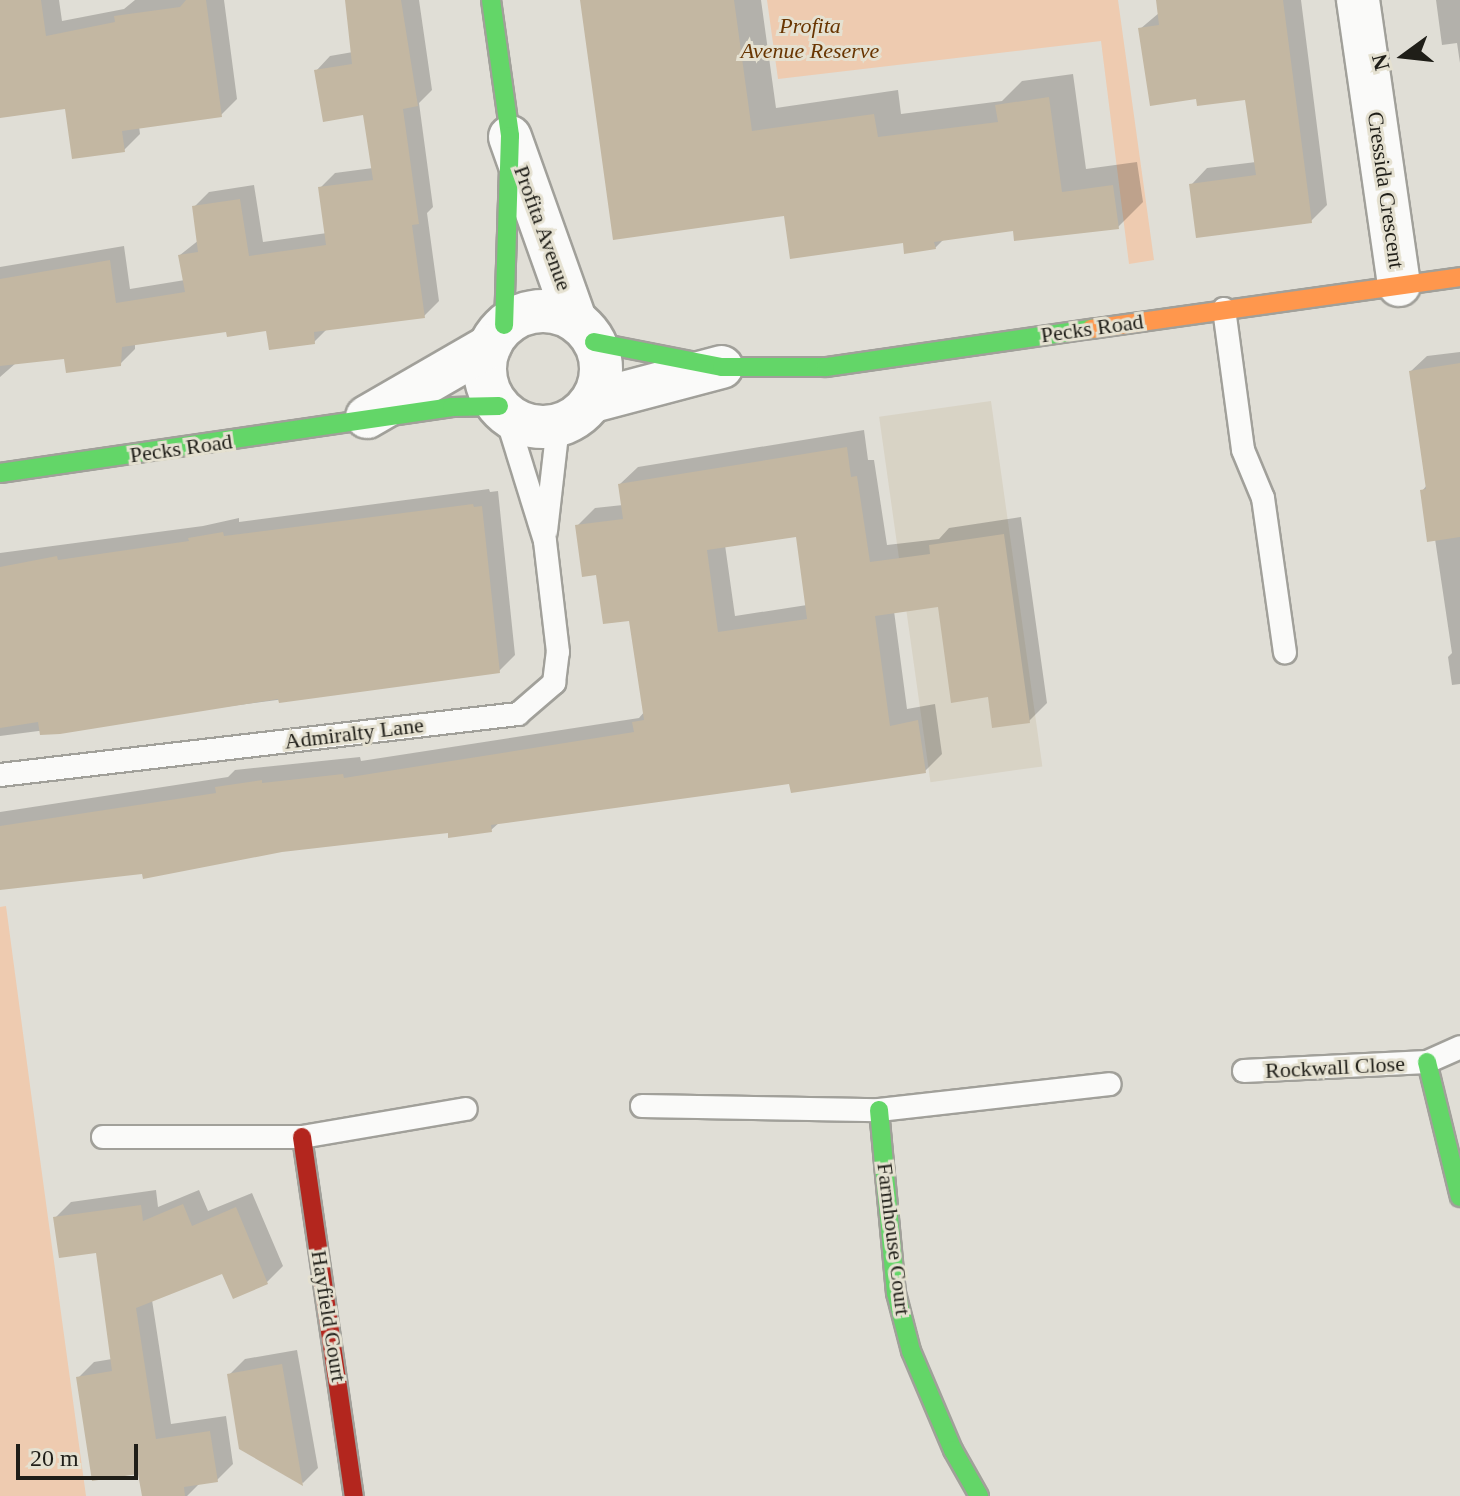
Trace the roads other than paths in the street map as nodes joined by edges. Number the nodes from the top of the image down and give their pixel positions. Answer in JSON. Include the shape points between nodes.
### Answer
{"nodes":[{"id":1,"x":491,"y":0,"type":"edge"},
{"id":2,"x":1358,"y":0,"type":"edge"},
{"id":3,"x":510,"y":136,"type":"junction"},
{"id":4,"x":1460,"y":277,"type":"edge"},
{"id":5,"x":1399,"y":285,"type":"junction"},
{"id":6,"x":1224,"y":309,"type":"junction"},
{"id":7,"x":584,"y":331,"type":"junction"},
{"id":8,"x":497,"y":336,"type":"junction"},
{"id":9,"x":722,"y":367,"type":"junction"},
{"id":10,"x":593,"y":401,"type":"junction"},
{"id":11,"x":502,"y":410,"type":"junction"},
{"id":12,"x":362,"y":419,"type":"junction"},
{"id":13,"x":558,"y":426,"type":"junction"},
{"id":14,"x":0,"y":473,"type":"edge"},
{"id":15,"x":545,"y":541,"type":"junction"},
{"id":16,"x":1285,"y":652,"type":"dead end"},
{"id":17,"x":0,"y":775,"type":"edge"},
{"id":18,"x":1460,"y":1047,"type":"edge"},
{"id":19,"x":1427,"y":1062,"type":"junction"},
{"id":20,"x":1244,"y":1071,"type":"dead end"},
{"id":21,"x":1110,"y":1084,"type":"dead end"},
{"id":22,"x":642,"y":1106,"type":"dead end"},
{"id":23,"x":466,"y":1109,"type":"dead end"},
{"id":24,"x":879,"y":1110,"type":"junction"},
{"id":25,"x":103,"y":1137,"type":"dead end"},
{"id":26,"x":302,"y":1137,"type":"junction"},
{"id":27,"x":1460,"y":1197,"type":"edge"},
{"id":28,"x":354,"y":1496,"type":"edge"},
{"id":29,"x":979,"y":1496,"type":"edge"}],
"edges":[{"from":1,"to":3,"type":"street","name":"Profita Avenue"},
{"from":2,"to":5,"type":"street","name":"Cressida Crescent"},
{"from":3,"to":7,"type":"street","name":"Profita Avenue"},
{"from":3,"to":8,"type":"street","name":"Profita Avenue"},
{"from":4,"to":5,"type":"street","name":"Pecks Road"},
{"from":5,"to":6,"type":"street","name":"Pecks Road"},
{"from":6,"to":9,"type":"street","name":"Pecks Road","via":[[826,367]]},
{"from":6,"to":16,"type":"lane","via":[[1243,450],[1263,498]]},
{"from":7,"to":8,"type":"street","via":[[558,313],[539,311],[521,315]]},
{"from":7,"to":9,"type":"street","name":"Pecks Road"},
{"from":7,"to":10,"type":"street","via":[[601,361]]},
{"from":8,"to":11,"type":"street","via":[[486,377]]},
{"from":8,"to":12,"type":"street","name":"Pecks Road"},
{"from":9,"to":10,"type":"street","name":"Pecks Road"},
{"from":10,"to":13,"type":"street"},
{"from":11,"to":12,"type":"street","name":"Pecks Road","via":[[452,407]]},
{"from":11,"to":13,"type":"street","via":[[522,424]]},
{"from":11,"to":15,"type":"lane","name":"Admiralty Lane"},
{"from":12,"to":14,"type":"street","name":"Pecks Road","via":[[329,428]]},
{"from":13,"to":15,"type":"lane","name":"Admiralty Lane"},
{"from":15,"to":17,"type":"lane","name":"Admiralty Lane","via":[[558,652],[554,683],[518,714]]},
{"from":18,"to":19,"type":"lane","name":"Rockwall Close"},
{"from":19,"to":20,"type":"lane","name":"Rockwall Close"},
{"from":19,"to":27,"type":"street","name":"Rockwall Close"},
{"from":21,"to":24,"type":"lane"},
{"from":22,"to":24,"type":"lane"},
{"from":23,"to":26,"type":"lane"},
{"from":24,"to":29,"type":"street","name":"Farmhouse Court","via":[[896,1293],[911,1351],[953,1450]]},
{"from":25,"to":26,"type":"lane"},
{"from":26,"to":28,"type":"street","name":"Hayfield Court"}]}
